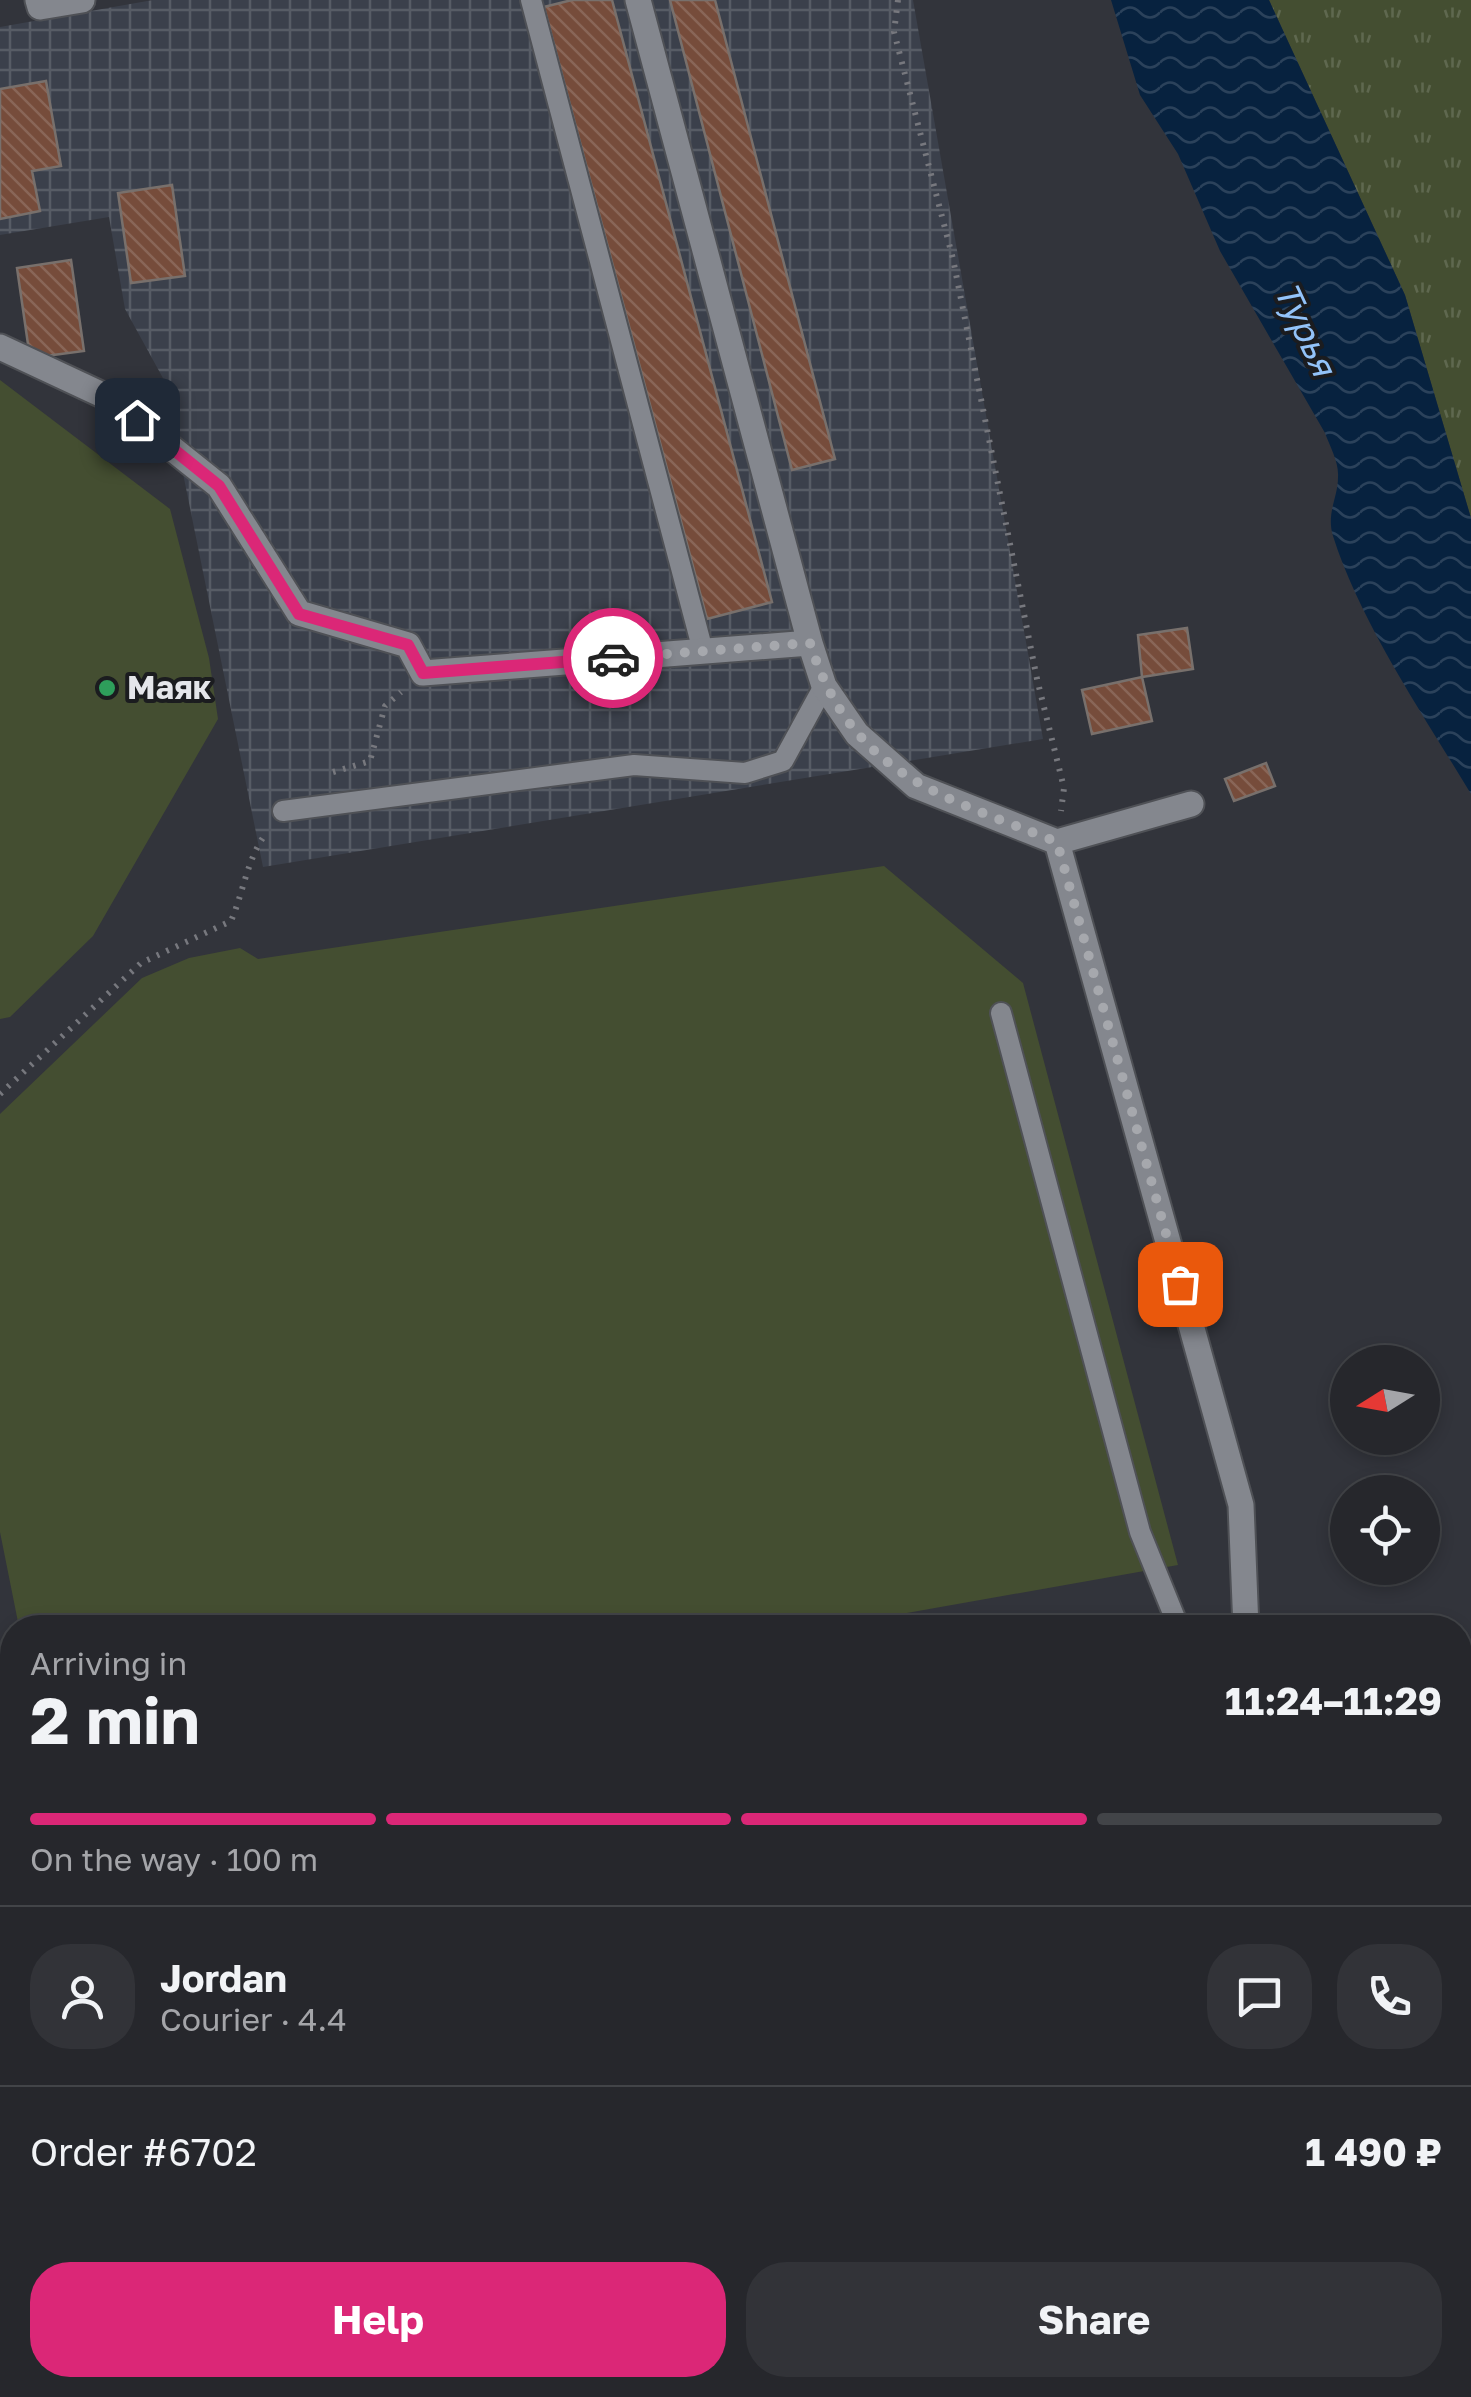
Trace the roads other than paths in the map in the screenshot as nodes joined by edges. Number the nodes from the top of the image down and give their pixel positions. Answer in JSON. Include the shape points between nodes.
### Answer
{"nodes":[{"id":1,"x":38,"y":0,"type":"edge"},
{"id":2,"x":82,"y":0,"type":"edge"},
{"id":3,"x":532,"y":0,"type":"edge"},
{"id":4,"x":638,"y":0,"type":"edge"},
{"id":5,"x":0,"y":347,"type":"edge"},
{"id":6,"x":810,"y":643,"type":"junction"},
{"id":7,"x":702,"y":652,"type":"junction"},
{"id":8,"x":824,"y":686,"type":"junction"},
{"id":9,"x":1191,"y":804,"type":"dead end"},
{"id":10,"x":283,"y":812,"type":"road end"},
{"id":11,"x":1057,"y":842,"type":"junction"},
{"id":12,"x":1001,"y":1013,"type":"dead end"},
{"id":13,"x":1175,"y":1615,"type":"edge"},
{"id":14,"x":1245,"y":1615,"type":"edge"}],
"edges":[{"from":1,"to":2,"type":"street","via":[[40,7]]},
{"from":3,"to":7,"type":"lane"},
{"from":4,"to":6,"type":"street"},
{"from":5,"to":7,"type":"street","via":[[109,398],[219,486],[299,614],[408,645],[423,673]]},
{"from":6,"to":7,"type":"street"},
{"from":6,"to":8,"type":"street"},
{"from":8,"to":10,"type":"lane","via":[[782,762],[745,774],[634,765]]},
{"from":8,"to":11,"type":"street","via":[[857,734],[916,786]]},
{"from":9,"to":11,"type":"street"},
{"from":11,"to":14,"type":"street","via":[[1241,1506]]},
{"from":12,"to":13,"type":"lane","via":[[1140,1532]]}]}
